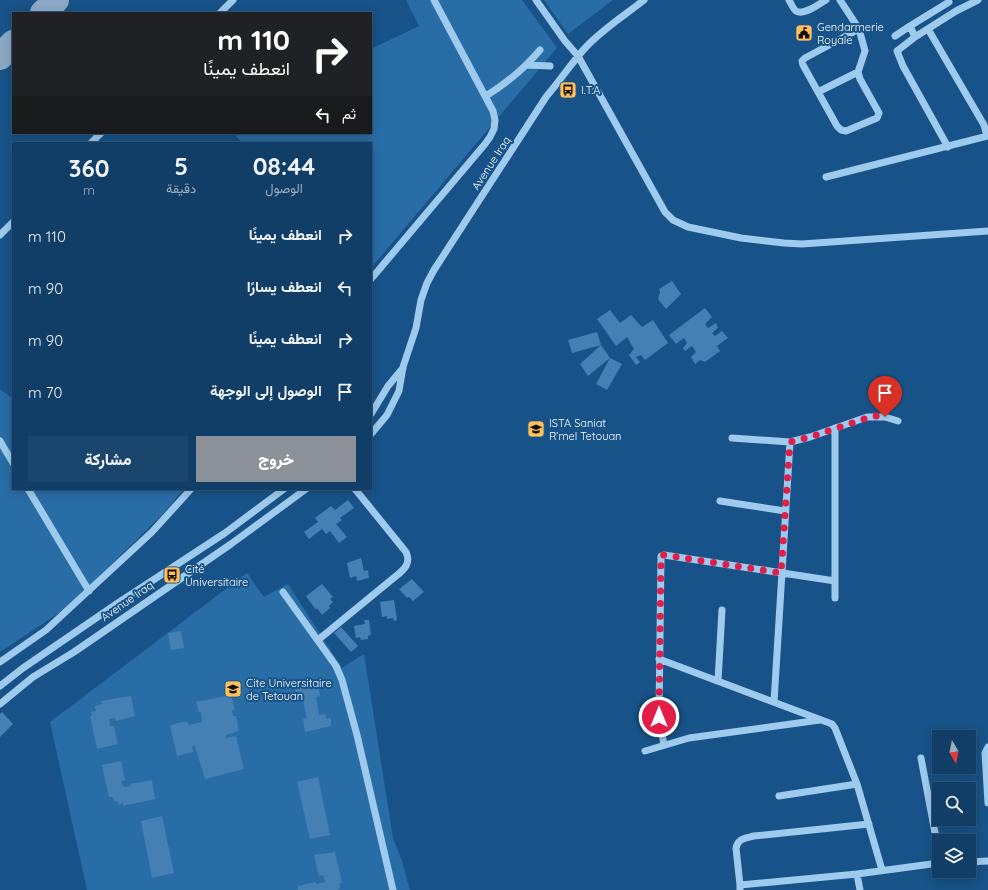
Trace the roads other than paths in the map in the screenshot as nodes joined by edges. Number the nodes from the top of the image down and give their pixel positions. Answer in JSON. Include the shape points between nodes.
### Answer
{"nodes":[{"id":1,"x":233,"y":0,"type":"edge"},
{"id":2,"x":434,"y":0,"type":"edge"},
{"id":3,"x":536,"y":0,"type":"edge"},
{"id":4,"x":644,"y":0,"type":"edge"},
{"id":5,"x":789,"y":0,"type":"edge"},
{"id":6,"x":826,"y":0,"type":"edge"},
{"id":7,"x":840,"y":0,"type":"edge"},
{"id":8,"x":978,"y":0,"type":"edge"},
{"id":9,"x":948,"y":1,"type":"edge"},
{"id":10,"x":956,"y":11,"type":"junction"},
{"id":11,"x":221,"y":12,"type":"edge"},
{"id":12,"x":910,"y":26,"type":"junction"},
{"id":13,"x":858,"y":29,"type":"junction"},
{"id":14,"x":928,"y":29,"type":"junction"},
{"id":15,"x":895,"y":36,"type":"dead end"},
{"id":16,"x":915,"y":37,"type":"junction"},
{"id":17,"x":540,"y":50,"type":"dead end"},
{"id":18,"x":578,"y":56,"type":"junction"},
{"id":19,"x":527,"y":65,"type":"junction"},
{"id":20,"x":550,"y":66,"type":"dead end"},
{"id":21,"x":858,"y":72,"type":"junction"},
{"id":22,"x":818,"y":92,"type":"junction"},
{"id":23,"x":486,"y":96,"type":"junction"},
{"id":24,"x":100,"y":134,"type":"edge"},
{"id":25,"x":987,"y":136,"type":"edge"},
{"id":26,"x":92,"y":142,"type":"edge"},
{"id":27,"x":948,"y":147,"type":"junction"},
{"id":28,"x":826,"y":177,"type":"dead end"},
{"id":29,"x":12,"y":223,"type":"edge"},
{"id":30,"x":988,"y":231,"type":"edge"},
{"id":31,"x":0,"y":235,"type":"edge"},
{"id":32,"x":372,"y":278,"type":"edge"},
{"id":33,"x":404,"y":367,"type":"junction"},
{"id":34,"x":372,"y":412,"type":"edge"},
{"id":35,"x":898,"y":421,"type":"dead end"},
{"id":36,"x":835,"y":428,"type":"junction"},
{"id":37,"x":372,"y":433,"type":"edge"},
{"id":38,"x":732,"y":438,"type":"dead end"},
{"id":39,"x":0,"y":441,"type":"edge"},
{"id":40,"x":790,"y":442,"type":"junction"},
{"id":41,"x":12,"y":461,"type":"edge"},
{"id":42,"x":29,"y":490,"type":"edge"},
{"id":43,"x":190,"y":490,"type":"edge"},
{"id":44,"x":283,"y":490,"type":"edge"},
{"id":45,"x":305,"y":490,"type":"edge"},
{"id":46,"x":356,"y":490,"type":"edge"},
{"id":47,"x":720,"y":501,"type":"dead end"},
{"id":48,"x":785,"y":511,"type":"junction"},
{"id":49,"x":781,"y":573,"type":"junction"},
{"id":50,"x":835,"y":581,"type":"junction"},
{"id":51,"x":90,"y":591,"type":"junction"},
{"id":52,"x":283,"y":592,"type":"dead end"},
{"id":53,"x":835,"y":598,"type":"dead end"},
{"id":54,"x":722,"y":610,"type":"dead end"},
{"id":55,"x":318,"y":640,"type":"junction"},
{"id":56,"x":659,"y":659,"type":"junction"},
{"id":57,"x":0,"y":662,"type":"edge"},
{"id":58,"x":718,"y":681,"type":"junction"},
{"id":59,"x":0,"y":686,"type":"edge"},
{"id":60,"x":774,"y":702,"type":"junction"},
{"id":61,"x":0,"y":704,"type":"edge"},
{"id":62,"x":821,"y":720,"type":"junction"},
{"id":63,"x":664,"y":745,"type":"junction"},
{"id":64,"x":988,"y":747,"type":"edge"},
{"id":65,"x":645,"y":751,"type":"dead end"},
{"id":66,"x":921,"y":758,"type":"dead end"},
{"id":67,"x":857,"y":784,"type":"junction"},
{"id":68,"x":778,"y":796,"type":"dead end"},
{"id":69,"x":988,"y":803,"type":"edge"},
{"id":70,"x":869,"y":824,"type":"junction"},
{"id":71,"x":935,"y":834,"type":"edge"},
{"id":72,"x":988,"y":861,"type":"edge"},
{"id":73,"x":976,"y":862,"type":"edge"},
{"id":74,"x":932,"y":864,"type":"edge"},
{"id":75,"x":882,"y":870,"type":"junction"},
{"id":76,"x":857,"y":874,"type":"junction"},
{"id":77,"x":740,"y":888,"type":"edge"},
{"id":78,"x":393,"y":890,"type":"edge"},
{"id":79,"x":860,"y":890,"type":"edge"}],
"edges":[{"from":1,"to":11,"type":"street"},
{"from":2,"to":23,"type":"street"},
{"from":3,"to":18,"type":"street"},
{"from":4,"to":18,"type":"street","name":"Avenue Iraq","via":[[599,35]]},
{"from":5,"to":6,"type":"street","via":[[799,12],[805,12]]},
{"from":7,"to":13,"type":"street"},
{"from":8,"to":10,"type":"street"},
{"from":9,"to":10,"type":"street"},
{"from":9,"to":12,"type":"street"},
{"from":10,"to":14,"type":"street"},
{"from":12,"to":15,"type":"street"},
{"from":12,"to":16,"type":"street"},
{"from":13,"to":21,"type":"street","via":[[865,51]]},
{"from":13,"to":22,"type":"street","via":[[802,61]]},
{"from":14,"to":16,"type":"street"},
{"from":14,"to":25,"type":"street","via":[[984,125]]},
{"from":16,"to":27,"type":"street","via":[[898,49],[898,54]]},
{"from":17,"to":19,"type":"street"},
{"from":18,"to":30,"type":"street","via":[[665,212],[673,220],[688,227],[741,238],[802,244]]},
{"from":18,"to":33,"type":"street","name":"Avenue Iraq","via":[[546,97],[434,270],[421,300],[416,328]]},
{"from":19,"to":20,"type":"street"},
{"from":19,"to":23,"type":"street"},
{"from":21,"to":22,"type":"street"},
{"from":21,"to":22,"type":"street","via":[[879,112],[877,118],[846,131],[841,130]]},
{"from":23,"to":32,"type":"street","via":[[495,120],[490,137]]},
{"from":24,"to":26,"type":"street"},
{"from":25,"to":27,"type":"street"},
{"from":27,"to":28,"type":"street"},
{"from":29,"to":31,"type":"street"},
{"from":33,"to":34,"type":"street","name":"Avenue Iraq","via":[[388,386]]},
{"from":33,"to":37,"type":"street","name":"Avenue Iraq","via":[[399,391],[387,415]]},
{"from":35,"to":36,"type":"street","via":[[875,416]]},
{"from":36,"to":40,"type":"street"},
{"from":36,"to":50,"type":"street"},
{"from":38,"to":40,"type":"street"},
{"from":39,"to":41,"type":"street"},
{"from":40,"to":48,"type":"street"},
{"from":42,"to":51,"type":"street"},
{"from":43,"to":51,"type":"street","via":[[152,532]]},
{"from":44,"to":59,"type":"street","name":"Avenue Iraq","via":[[225,533],[22,668]]},
{"from":45,"to":61,"type":"street","name":"Avenue Iraq","via":[[232,544],[74,652],[32,677]]},
{"from":46,"to":55,"type":"street","via":[[406,552],[409,561],[396,576]]},
{"from":47,"to":48,"type":"street"},
{"from":48,"to":49,"type":"street"},
{"from":49,"to":50,"type":"street"},
{"from":49,"to":56,"type":"street","via":[[661,556]]},
{"from":49,"to":60,"type":"street"},
{"from":50,"to":53,"type":"street"},
{"from":51,"to":57,"type":"street","via":[[46,630]]},
{"from":52,"to":55,"type":"street"},
{"from":54,"to":58,"type":"street"},
{"from":55,"to":78,"type":"street","via":[[338,670],[348,701]]},
{"from":56,"to":58,"type":"street"},
{"from":56,"to":63,"type":"street","via":[[659,724]]},
{"from":58,"to":60,"type":"street"},
{"from":60,"to":62,"type":"street"},
{"from":62,"to":63,"type":"street","via":[[689,738]]},
{"from":62,"to":67,"type":"street","via":[[835,728]]},
{"from":63,"to":65,"type":"street"},
{"from":64,"to":69,"type":"street","via":[[985,753]]},
{"from":66,"to":71,"type":"street"},
{"from":67,"to":68,"type":"street"},
{"from":67,"to":70,"type":"street"},
{"from":70,"to":75,"type":"street"},
{"from":70,"to":77,"type":"street","via":[[754,836],[739,840],[736,848]]},
{"from":72,"to":73,"type":"street"},
{"from":74,"to":75,"type":"street"},
{"from":75,"to":76,"type":"street"},
{"from":76,"to":77,"type":"street"},
{"from":76,"to":79,"type":"street"}]}
